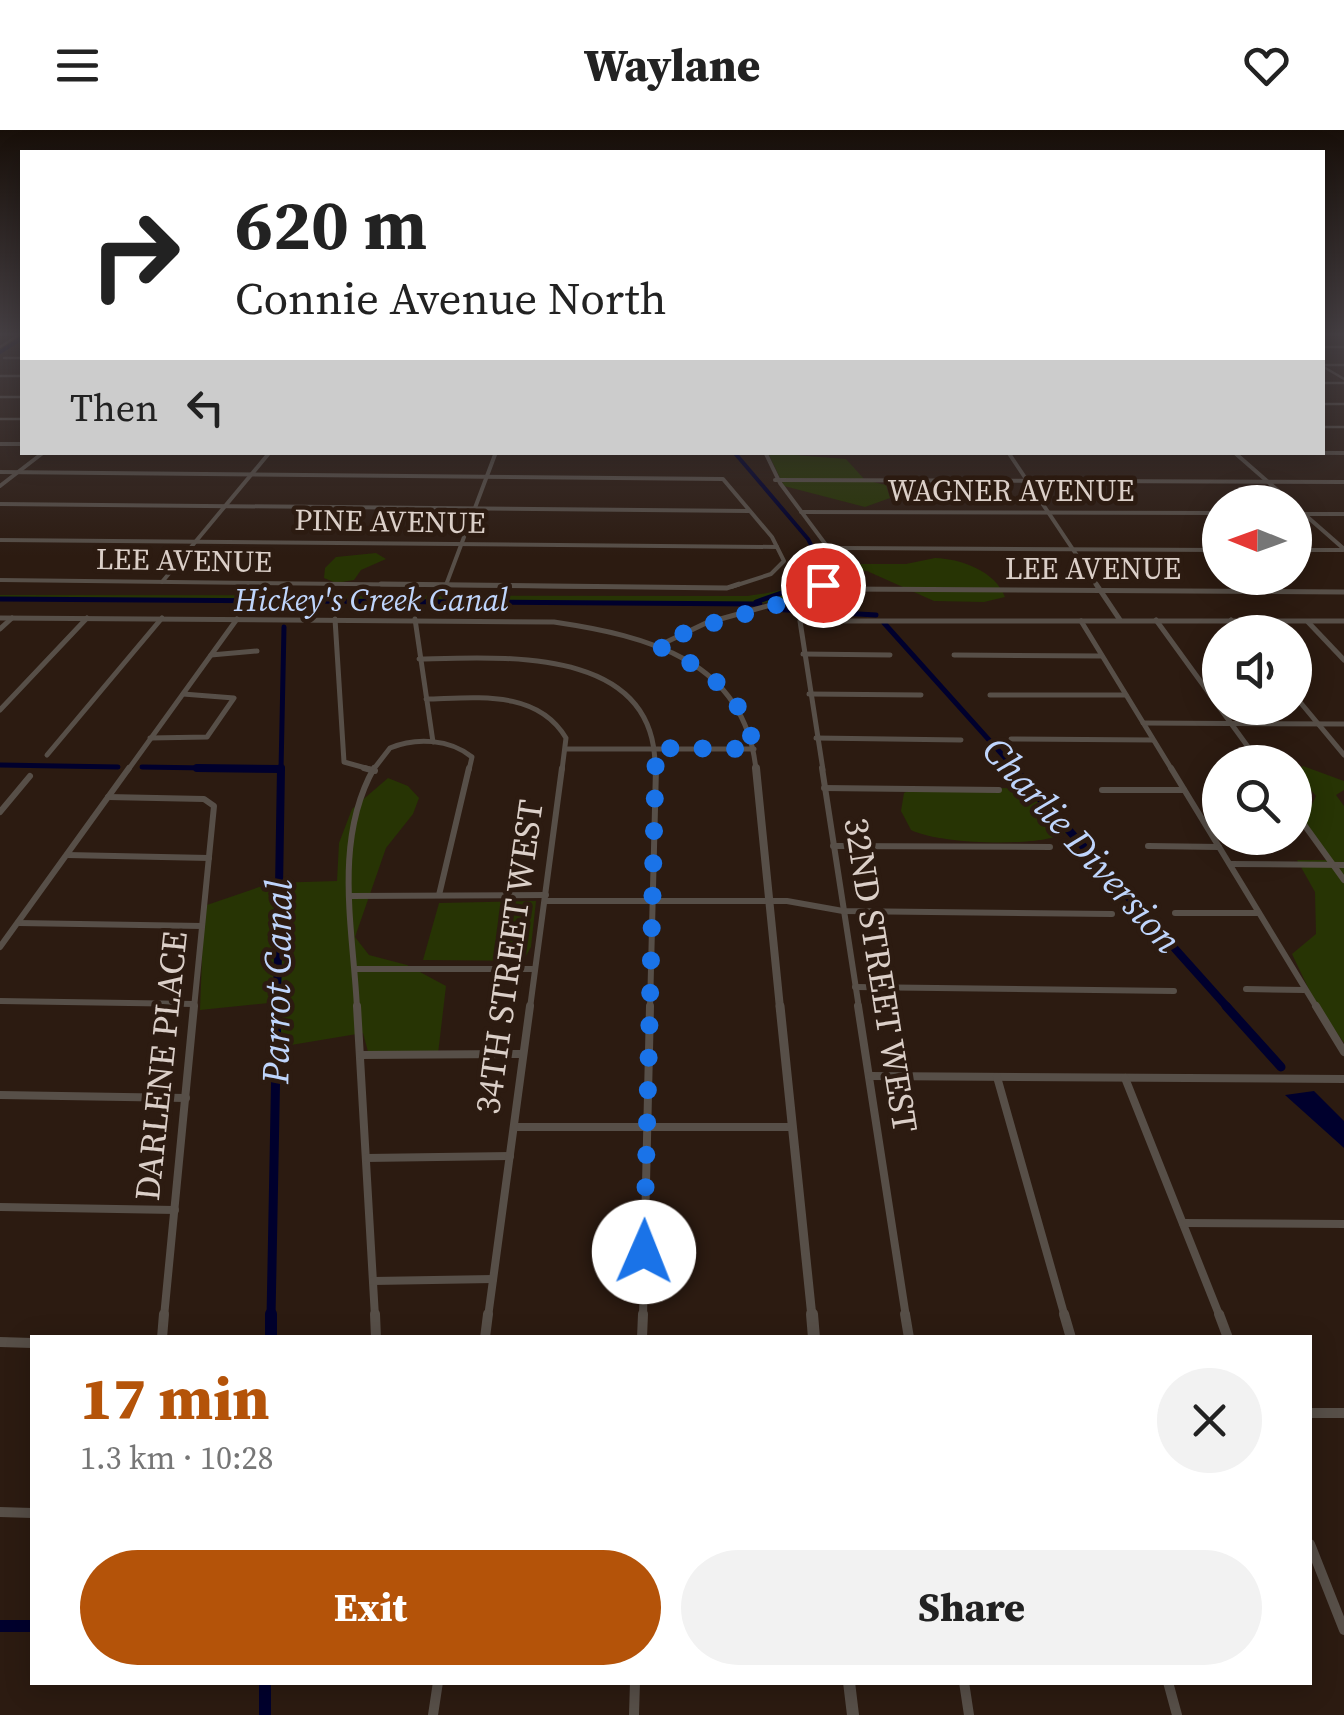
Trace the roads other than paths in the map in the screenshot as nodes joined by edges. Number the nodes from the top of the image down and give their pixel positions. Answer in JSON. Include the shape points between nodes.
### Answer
{"nodes":[{"id":1,"x":40,"y":455,"type":"edge"},
{"id":2,"x":267,"y":455,"type":"edge"},
{"id":3,"x":495,"y":455,"type":"edge"},
{"id":4,"x":766,"y":455,"type":"edge"},
{"id":5,"x":1010,"y":455,"type":"edge"},
{"id":6,"x":1237,"y":455,"type":"edge"},
{"id":7,"x":0,"y":472,"type":"edge"},
{"id":8,"x":18,"y":472,"type":"junction"},
{"id":9,"x":251,"y":474,"type":"junction"},
{"id":10,"x":487,"y":477,"type":"junction"},
{"id":11,"x":775,"y":480,"type":"junction"},
{"id":12,"x":1027,"y":480,"type":"junction"},
{"id":13,"x":1268,"y":482,"type":"junction"},
{"id":14,"x":1344,"y":482,"type":"edge"},
{"id":15,"x":1271,"y":485,"type":"edge"},
{"id":16,"x":0,"y":486,"type":"edge"},
{"id":17,"x":0,"y":504,"type":"edge"},
{"id":18,"x":225,"y":506,"type":"junction"},
{"id":19,"x":475,"y":508,"type":"junction"},
{"id":20,"x":750,"y":510,"type":"junction"},
{"id":21,"x":801,"y":512,"type":"junction"},
{"id":22,"x":1049,"y":513,"type":"junction"},
{"id":23,"x":1202,"y":513,"type":"edge"},
{"id":24,"x":1312,"y":514,"type":"edge"},
{"id":25,"x":1344,"y":514,"type":"edge"},
{"id":26,"x":1312,"y":521,"type":"edge"},
{"id":27,"x":0,"y":540,"type":"edge"},
{"id":28,"x":195,"y":542,"type":"junction"},
{"id":29,"x":462,"y":544,"type":"junction"},
{"id":30,"x":778,"y":547,"type":"junction"},
{"id":31,"x":841,"y":548,"type":"dead end"},
{"id":32,"x":1073,"y":549,"type":"junction"},
{"id":33,"x":1202,"y":550,"type":"edge"},
{"id":34,"x":1312,"y":550,"type":"edge"},
{"id":35,"x":1344,"y":550,"type":"edge"},
{"id":36,"x":0,"y":580,"type":"edge"},
{"id":37,"x":161,"y":582,"type":"junction"},
{"id":38,"x":446,"y":585,"type":"junction"},
{"id":39,"x":842,"y":590,"type":"dead end"},
{"id":40,"x":1101,"y":591,"type":"junction"},
{"id":41,"x":1344,"y":592,"type":"edge"},
{"id":42,"x":0,"y":618,"type":"edge"},
{"id":43,"x":12,"y":618,"type":"junction"},
{"id":44,"x":87,"y":618,"type":"junction"},
{"id":45,"x":162,"y":618,"type":"junction"},
{"id":46,"x":237,"y":619,"type":"junction"},
{"id":47,"x":335,"y":619,"type":"junction"},
{"id":48,"x":415,"y":619,"type":"junction"},
{"id":49,"x":1081,"y":620,"type":"junction"},
{"id":50,"x":1120,"y":620,"type":"junction"},
{"id":51,"x":1156,"y":620,"type":"junction"},
{"id":52,"x":1202,"y":620,"type":"edge"},
{"id":53,"x":1312,"y":620,"type":"edge"},
{"id":54,"x":1344,"y":621,"type":"edge"},
{"id":55,"x":1312,"y":625,"type":"edge"},
{"id":56,"x":0,"y":629,"type":"edge"},
{"id":57,"x":658,"y":646,"type":"junction"},
{"id":58,"x":257,"y":651,"type":"dead end"},
{"id":59,"x":210,"y":654,"type":"junction"},
{"id":60,"x":803,"y":654,"type":"junction"},
{"id":61,"x":890,"y":655,"type":"dead end"},
{"id":62,"x":954,"y":655,"type":"dead end"},
{"id":63,"x":1103,"y":656,"type":"junction"},
{"id":64,"x":419,"y":658,"type":"junction"},
{"id":65,"x":1344,"y":660,"type":"edge"},
{"id":66,"x":1202,"y":683,"type":"edge"},
{"id":67,"x":182,"y":694,"type":"junction"},
{"id":68,"x":810,"y":694,"type":"junction"},
{"id":69,"x":922,"y":695,"type":"dead end"},
{"id":70,"x":990,"y":695,"type":"dead end"},
{"id":71,"x":1127,"y":696,"type":"junction"},
{"id":72,"x":426,"y":699,"type":"junction"},
{"id":73,"x":0,"y":710,"type":"edge"},
{"id":74,"x":1312,"y":717,"type":"edge"},
{"id":75,"x":1143,"y":723,"type":"junction"},
{"id":76,"x":1202,"y":723,"type":"edge"},
{"id":77,"x":1312,"y":724,"type":"edge"},
{"id":78,"x":1318,"y":724,"type":"junction"},
{"id":79,"x":1344,"y":724,"type":"edge"},
{"id":80,"x":150,"y":738,"type":"junction"},
{"id":81,"x":816,"y":738,"type":"junction"},
{"id":82,"x":1011,"y":739,"type":"dead end"},
{"id":83,"x":961,"y":740,"type":"dead end"},
{"id":84,"x":1154,"y":740,"type":"junction"},
{"id":85,"x":433,"y":742,"type":"junction"},
{"id":86,"x":656,"y":748,"type":"junction"},
{"id":87,"x":566,"y":749,"type":"junction"},
{"id":88,"x":754,"y":749,"type":"junction"},
{"id":89,"x":1344,"y":755,"type":"edge"},
{"id":90,"x":47,"y":756,"type":"dead end"},
{"id":91,"x":375,"y":771,"type":"junction"},
{"id":92,"x":30,"y":776,"type":"dead end"},
{"id":93,"x":824,"y":788,"type":"junction"},
{"id":94,"x":999,"y":790,"type":"dead end"},
{"id":95,"x":1102,"y":790,"type":"dead end"},
{"id":96,"x":1184,"y":790,"type":"junction"},
{"id":97,"x":108,"y":797,"type":"junction"},
{"id":98,"x":0,"y":812,"type":"edge"},
{"id":99,"x":1202,"y":819,"type":"edge"},
{"id":100,"x":1312,"y":836,"type":"edge"},
{"id":101,"x":833,"y":846,"type":"junction"},
{"id":102,"x":1148,"y":846,"type":"dead end"},
{"id":103,"x":1202,"y":847,"type":"edge"},
{"id":104,"x":1050,"y":848,"type":"dead end"},
{"id":105,"x":66,"y":855,"type":"junction"},
{"id":106,"x":1224,"y":855,"type":"edge"},
{"id":107,"x":209,"y":858,"type":"junction"},
{"id":108,"x":1229,"y":864,"type":"junction"},
{"id":109,"x":1332,"y":864,"type":"junction"},
{"id":110,"x":1344,"y":864,"type":"edge"},
{"id":111,"x":1344,"y":880,"type":"edge"},
{"id":112,"x":439,"y":895,"type":"junction"},
{"id":113,"x":351,"y":896,"type":"junction"},
{"id":114,"x":545,"y":898,"type":"junction"},
{"id":115,"x":653,"y":901,"type":"junction"},
{"id":116,"x":769,"y":901,"type":"junction"},
{"id":117,"x":843,"y":911,"type":"junction"},
{"id":118,"x":1174,"y":913,"type":"dead end"},
{"id":119,"x":1259,"y":913,"type":"junction"},
{"id":120,"x":1112,"y":914,"type":"dead end"},
{"id":121,"x":17,"y":923,"type":"junction"},
{"id":122,"x":202,"y":926,"type":"junction"},
{"id":123,"x":0,"y":946,"type":"edge"},
{"id":124,"x":354,"y":969,"type":"junction"},
{"id":125,"x":535,"y":969,"type":"junction"},
{"id":126,"x":856,"y":987,"type":"junction"},
{"id":127,"x":1246,"y":989,"type":"dead end"},
{"id":128,"x":1306,"y":990,"type":"junction"},
{"id":129,"x":1174,"y":991,"type":"dead end"},
{"id":130,"x":0,"y":1001,"type":"edge"},
{"id":131,"x":194,"y":1004,"type":"junction"},
{"id":132,"x":1344,"y":1052,"type":"edge"},
{"id":133,"x":524,"y":1054,"type":"junction"},
{"id":134,"x":360,"y":1055,"type":"junction"},
{"id":135,"x":870,"y":1076,"type":"junction"},
{"id":136,"x":997,"y":1077,"type":"junction"},
{"id":137,"x":1125,"y":1078,"type":"junction"},
{"id":138,"x":1344,"y":1079,"type":"edge"},
{"id":139,"x":0,"y":1095,"type":"edge"},
{"id":140,"x":186,"y":1098,"type":"junction"},
{"id":141,"x":514,"y":1127,"type":"junction"},
{"id":142,"x":792,"y":1127,"type":"junction"},
{"id":143,"x":647,"y":1128,"type":"junction"},
{"id":144,"x":510,"y":1156,"type":"junction"},
{"id":145,"x":366,"y":1158,"type":"junction"},
{"id":146,"x":0,"y":1207,"type":"edge"},
{"id":147,"x":175,"y":1210,"type":"junction"},
{"id":148,"x":1183,"y":1223,"type":"junction"},
{"id":149,"x":1344,"y":1224,"type":"edge"},
{"id":150,"x":493,"y":1279,"type":"junction"},
{"id":151,"x":373,"y":1282,"type":"junction"},
{"id":152,"x":162,"y":1335,"type":"edge"},
{"id":153,"x":376,"y":1335,"type":"edge"},
{"id":154,"x":485,"y":1335,"type":"edge"},
{"id":155,"x":642,"y":1335,"type":"edge"},
{"id":156,"x":814,"y":1335,"type":"edge"},
{"id":157,"x":910,"y":1335,"type":"edge"},
{"id":158,"x":1070,"y":1335,"type":"edge"},
{"id":159,"x":1227,"y":1335,"type":"edge"},
{"id":160,"x":0,"y":1342,"type":"edge"},
{"id":161,"x":30,"y":1343,"type":"edge"},
{"id":162,"x":1312,"y":1413,"type":"edge"},
{"id":163,"x":1344,"y":1413,"type":"edge"},
{"id":164,"x":0,"y":1512,"type":"edge"},
{"id":165,"x":30,"y":1513,"type":"edge"},
{"id":166,"x":1312,"y":1549,"type":"edge"},
{"id":167,"x":1344,"y":1630,"type":"edge"},
{"id":168,"x":438,"y":1685,"type":"edge"},
{"id":169,"x":635,"y":1685,"type":"edge"},
{"id":170,"x":850,"y":1685,"type":"edge"},
{"id":171,"x":964,"y":1685,"type":"edge"},
{"id":172,"x":1169,"y":1685,"type":"edge"},
{"id":173,"x":433,"y":1715,"type":"edge"},
{"id":174,"x":634,"y":1715,"type":"edge"},
{"id":175,"x":853,"y":1715,"type":"edge"},
{"id":176,"x":969,"y":1715,"type":"edge"},
{"id":177,"x":1177,"y":1715,"type":"edge"}],
"edges":[{"from":1,"to":8,"type":"street"},
{"from":2,"to":9,"type":"street"},
{"from":3,"to":10,"type":"street"},
{"from":4,"to":11,"type":"street"},
{"from":5,"to":12,"type":"street"},
{"from":6,"to":13,"type":"street"},
{"from":7,"to":8,"type":"street"},
{"from":8,"to":9,"type":"street"},
{"from":8,"to":16,"type":"street"},
{"from":9,"to":10,"type":"street"},
{"from":9,"to":18,"type":"street"},
{"from":10,"to":19,"type":"street"},
{"from":10,"to":20,"type":"street","via":[[723,479]]},
{"from":11,"to":12,"type":"street"},
{"from":11,"to":21,"type":"street"},
{"from":12,"to":13,"type":"street"},
{"from":12,"to":22,"type":"street"},
{"from":13,"to":14,"type":"street"},
{"from":13,"to":15,"type":"street"},
{"from":17,"to":18,"type":"street"},
{"from":18,"to":19,"type":"street"},
{"from":18,"to":28,"type":"street"},
{"from":19,"to":20,"type":"street"},
{"from":19,"to":29,"type":"street"},
{"from":20,"to":30,"type":"street"},
{"from":21,"to":22,"type":"street","name":"WAGNER AVENUE"},
{"from":21,"to":57,"type":"street","via":[[837,556],[830,579]]},
{"from":22,"to":23,"type":"street","name":"WAGNER AVENUE"},
{"from":22,"to":32,"type":"street"},
{"from":24,"to":25,"type":"street"},
{"from":26,"to":35,"type":"street"},
{"from":27,"to":28,"type":"street","name":"PINE AVENUE"},
{"from":28,"to":29,"type":"street","name":"PINE AVENUE"},
{"from":28,"to":37,"type":"street"},
{"from":29,"to":30,"type":"street","name":"PINE AVENUE"},
{"from":29,"to":38,"type":"street"},
{"from":30,"to":38,"type":"street","name":"LEE AVENUE","via":[[780,569],[727,588]]},
{"from":31,"to":32,"type":"street"},
{"from":32,"to":33,"type":"street"},
{"from":32,"to":40,"type":"street"},
{"from":34,"to":35,"type":"street"},
{"from":36,"to":37,"type":"street","name":"LEE AVENUE"},
{"from":37,"to":38,"type":"street","name":"LEE AVENUE"},
{"from":39,"to":40,"type":"street","name":"LEE AVENUE"},
{"from":40,"to":41,"type":"street","name":"LEE AVENUE"},
{"from":40,"to":50,"type":"street"},
{"from":42,"to":43,"type":"street"},
{"from":43,"to":44,"type":"street"},
{"from":43,"to":56,"type":"street"},
{"from":44,"to":45,"type":"street"},
{"from":44,"to":73,"type":"street"},
{"from":45,"to":46,"type":"street"},
{"from":45,"to":90,"type":"street"},
{"from":46,"to":47,"type":"street"},
{"from":46,"to":59,"type":"street"},
{"from":47,"to":48,"type":"street"},
{"from":47,"to":91,"type":"street","via":[[344,762]]},
{"from":48,"to":57,"type":"street","via":[[554,622]]},
{"from":48,"to":64,"type":"street"},
{"from":49,"to":50,"type":"street"},
{"from":49,"to":60,"type":"street","name":"32ND STREET WEST","via":[[800,620]]},
{"from":49,"to":63,"type":"street"},
{"from":50,"to":51,"type":"street"},
{"from":51,"to":52,"type":"street"},
{"from":51,"to":66,"type":"street"},
{"from":53,"to":54,"type":"street"},
{"from":55,"to":65,"type":"street"},
{"from":57,"to":88,"type":"street","via":[[727,691],[745,717]]},
{"from":58,"to":59,"type":"street"},
{"from":59,"to":67,"type":"street"},
{"from":60,"to":61,"type":"street"},
{"from":60,"to":68,"type":"street","name":"32ND STREET WEST"},
{"from":62,"to":63,"type":"street"},
{"from":63,"to":71,"type":"street"},
{"from":64,"to":72,"type":"street"},
{"from":64,"to":86,"type":"street","via":[[517,659],[587,672],[641,706]]},
{"from":67,"to":80,"type":"street"},
{"from":67,"to":80,"type":"street","via":[[234,698],[207,737]]},
{"from":68,"to":69,"type":"street"},
{"from":68,"to":81,"type":"street","name":"32ND STREET WEST"},
{"from":70,"to":71,"type":"street"},
{"from":71,"to":75,"type":"street"},
{"from":72,"to":85,"type":"street"},
{"from":72,"to":87,"type":"street","via":[[495,699],[536,707],[562,726]]},
{"from":74,"to":78,"type":"street"},
{"from":75,"to":76,"type":"street"},
{"from":75,"to":84,"type":"street"},
{"from":77,"to":78,"type":"street"},
{"from":78,"to":79,"type":"street"},
{"from":78,"to":89,"type":"street"},
{"from":80,"to":97,"type":"street"},
{"from":81,"to":83,"type":"street"},
{"from":81,"to":93,"type":"street","name":"32ND STREET WEST"},
{"from":82,"to":84,"type":"street"},
{"from":84,"to":96,"type":"street"},
{"from":85,"to":91,"type":"street","via":[[396,746]]},
{"from":85,"to":112,"type":"street","via":[[458,747],[473,761]]},
{"from":86,"to":87,"type":"street"},
{"from":86,"to":88,"type":"street"},
{"from":86,"to":115,"type":"street"},
{"from":87,"to":114,"type":"street","name":"34TH STREET WEST"},
{"from":88,"to":116,"type":"street"},
{"from":91,"to":113,"type":"street","via":[[348,828]]},
{"from":92,"to":98,"type":"street"},
{"from":93,"to":94,"type":"street"},
{"from":93,"to":101,"type":"street","name":"32ND STREET WEST"},
{"from":95,"to":96,"type":"street"},
{"from":96,"to":99,"type":"street"},
{"from":97,"to":105,"type":"street"},
{"from":97,"to":107,"type":"street","name":"DARLENE PLACE","via":[[210,800]]},
{"from":100,"to":109,"type":"street"},
{"from":101,"to":104,"type":"street"},
{"from":101,"to":117,"type":"street","name":"32ND STREET WEST"},
{"from":102,"to":103,"type":"street"},
{"from":105,"to":107,"type":"street"},
{"from":105,"to":121,"type":"street"},
{"from":106,"to":108,"type":"street"},
{"from":107,"to":122,"type":"street","name":"DARLENE PLACE"},
{"from":108,"to":109,"type":"street"},
{"from":108,"to":119,"type":"street"},
{"from":109,"to":110,"type":"street"},
{"from":109,"to":111,"type":"street"},
{"from":112,"to":113,"type":"street"},
{"from":112,"to":114,"type":"street"},
{"from":113,"to":124,"type":"street"},
{"from":114,"to":115,"type":"street"},
{"from":114,"to":125,"type":"street","name":"34TH STREET WEST"},
{"from":115,"to":116,"type":"street"},
{"from":115,"to":143,"type":"street"},
{"from":116,"to":117,"type":"street"},
{"from":116,"to":142,"type":"street"},
{"from":117,"to":120,"type":"street"},
{"from":117,"to":126,"type":"street","name":"32ND STREET WEST"},
{"from":118,"to":119,"type":"street"},
{"from":119,"to":128,"type":"street"},
{"from":121,"to":122,"type":"street"},
{"from":121,"to":123,"type":"street"},
{"from":122,"to":131,"type":"street","name":"DARLENE PLACE"},
{"from":124,"to":125,"type":"street"},
{"from":124,"to":134,"type":"street"},
{"from":125,"to":133,"type":"street","name":"34TH STREET WEST"},
{"from":126,"to":129,"type":"street"},
{"from":126,"to":135,"type":"street","name":"32ND STREET WEST"},
{"from":127,"to":128,"type":"street"},
{"from":128,"to":132,"type":"street"},
{"from":130,"to":131,"type":"street"},
{"from":131,"to":140,"type":"street","name":"DARLENE PLACE"},
{"from":133,"to":134,"type":"street"},
{"from":133,"to":141,"type":"street","name":"34TH STREET WEST"},
{"from":134,"to":145,"type":"street"},
{"from":135,"to":136,"type":"street"},
{"from":135,"to":157,"type":"street","name":"32ND STREET WEST"},
{"from":136,"to":137,"type":"street"},
{"from":136,"to":158,"type":"street"},
{"from":137,"to":138,"type":"street"},
{"from":137,"to":148,"type":"street"},
{"from":139,"to":140,"type":"street"},
{"from":140,"to":147,"type":"street","name":"DARLENE PLACE"},
{"from":141,"to":143,"type":"street"},
{"from":141,"to":144,"type":"street","name":"34TH STREET WEST"},
{"from":142,"to":143,"type":"street"},
{"from":142,"to":156,"type":"street"},
{"from":143,"to":155,"type":"street"},
{"from":144,"to":145,"type":"street"},
{"from":144,"to":150,"type":"street","name":"34TH STREET WEST"},
{"from":145,"to":151,"type":"street"},
{"from":146,"to":147,"type":"street"},
{"from":147,"to":152,"type":"street","name":"DARLENE PLACE"},
{"from":148,"to":149,"type":"street"},
{"from":148,"to":159,"type":"street"},
{"from":150,"to":151,"type":"street"},
{"from":150,"to":154,"type":"street","name":"34TH STREET WEST"},
{"from":151,"to":153,"type":"street"},
{"from":160,"to":161,"type":"street"},
{"from":162,"to":163,"type":"street"},
{"from":164,"to":165,"type":"street"},
{"from":166,"to":167,"type":"street"},
{"from":168,"to":173,"type":"street"},
{"from":169,"to":174,"type":"street"},
{"from":170,"to":175,"type":"street"},
{"from":171,"to":176,"type":"street"},
{"from":172,"to":177,"type":"street"}]}
